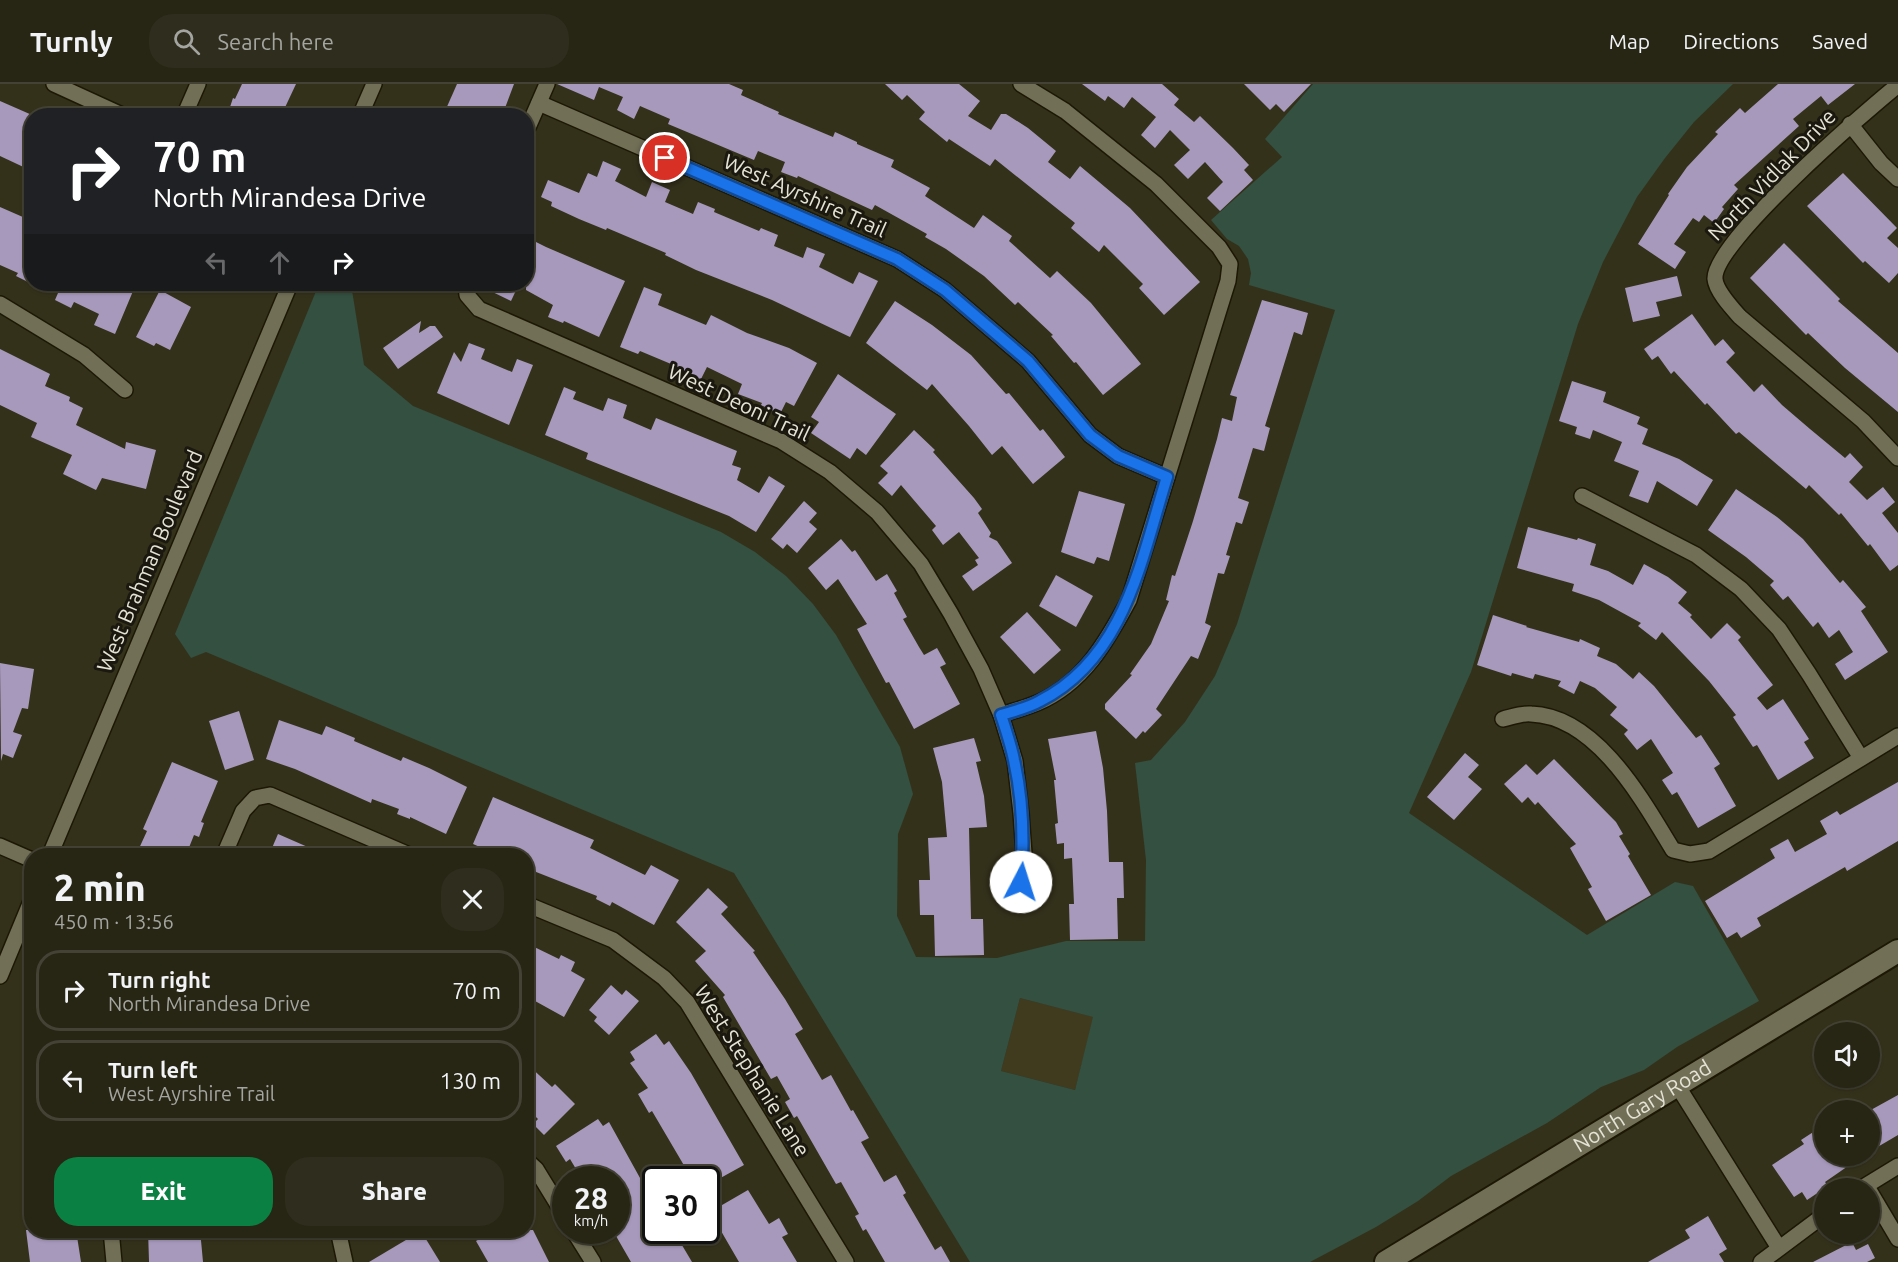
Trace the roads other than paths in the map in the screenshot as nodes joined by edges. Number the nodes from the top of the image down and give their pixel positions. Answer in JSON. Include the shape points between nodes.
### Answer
{"nodes":[{"id":1,"x":54,"y":84,"type":"edge"},
{"id":2,"x":198,"y":84,"type":"edge"},
{"id":3,"x":374,"y":84,"type":"edge"},
{"id":4,"x":547,"y":84,"type":"edge"},
{"id":5,"x":1022,"y":84,"type":"edge"},
{"id":6,"x":1898,"y":85,"type":"edge"},
{"id":7,"x":539,"y":103,"type":"junction"},
{"id":8,"x":106,"y":108,"type":"edge"},
{"id":9,"x":188,"y":108,"type":"edge"},
{"id":10,"x":364,"y":108,"type":"edge"},
{"id":11,"x":534,"y":114,"type":"edge"},
{"id":12,"x":1850,"y":124,"type":"junction"},
{"id":13,"x":1898,"y":179,"type":"edge"},
{"id":14,"x":287,"y":291,"type":"edge"},
{"id":15,"x":467,"y":291,"type":"edge"},
{"id":16,"x":0,"y":304,"type":"edge"},
{"id":17,"x":125,"y":390,"type":"dead end"},
{"id":18,"x":1898,"y":458,"type":"edge"},
{"id":19,"x":1167,"y":477,"type":"junction"},
{"id":20,"x":1582,"y":496,"type":"dead end"},
{"id":21,"x":1001,"y":715,"type":"junction"},
{"id":22,"x":1503,"y":719,"type":"dead end"},
{"id":23,"x":1898,"y":736,"type":"edge"},
{"id":24,"x":1861,"y":758,"type":"junction"},
{"id":25,"x":0,"y":846,"type":"edge"},
{"id":26,"x":53,"y":848,"type":"edge"},
{"id":27,"x":228,"y":848,"type":"edge"},
{"id":28,"x":393,"y":848,"type":"edge"},
{"id":29,"x":24,"y":856,"type":"edge"},
{"id":30,"x":1021,"y":882,"type":"dead end"},
{"id":31,"x":534,"y":907,"type":"edge"},
{"id":32,"x":24,"y":918,"type":"edge"},
{"id":33,"x":1898,"y":951,"type":"edge"},
{"id":34,"x":0,"y":976,"type":"edge"},
{"id":35,"x":1677,"y":1085,"type":"junction"},
{"id":36,"x":1898,"y":1166,"type":"edge"},
{"id":37,"x":534,"y":1167,"type":"edge"},
{"id":38,"x":1880,"y":1178,"type":"edge"},
{"id":39,"x":552,"y":1195,"type":"edge"},
{"id":40,"x":1880,"y":1210,"type":"edge"},
{"id":41,"x":1814,"y":1222,"type":"edge"},
{"id":42,"x":112,"y":1238,"type":"edge"},
{"id":43,"x":340,"y":1238,"type":"edge"},
{"id":44,"x":1898,"y":1239,"type":"edge"},
{"id":45,"x":581,"y":1244,"type":"edge"},
{"id":46,"x":1779,"y":1248,"type":"junction"},
{"id":47,"x":114,"y":1262,"type":"edge"},
{"id":48,"x":345,"y":1262,"type":"edge"},
{"id":49,"x":592,"y":1262,"type":"edge"},
{"id":50,"x":846,"y":1262,"type":"edge"},
{"id":51,"x":1386,"y":1262,"type":"edge"},
{"id":52,"x":1761,"y":1262,"type":"edge"}],
"edges":[{"from":1,"to":8,"type":"street"},
{"from":2,"to":9,"type":"street"},
{"from":3,"to":10,"type":"street"},
{"from":4,"to":7,"type":"street"},
{"from":5,"to":19,"type":"street","via":[[1065,111],[1156,184],[1219,247],[1230,264]]},
{"from":6,"to":12,"type":"street","name":"North Vidlak Drive"},
{"from":7,"to":11,"type":"street"},
{"from":7,"to":19,"type":"street","name":"West Ayrshire Trail","via":[[897,259],[945,290],[1028,361],[1090,435],[1118,456]]},
{"from":12,"to":13,"type":"street"},
{"from":12,"to":18,"type":"street","name":"North Vidlak Drive","via":[[1744,229],[1720,260],[1715,279],[1725,300],[1740,317],[1863,421]]},
{"from":14,"to":26,"type":"street","name":"West Brahman Boulevard"},
{"from":15,"to":21,"type":"street","name":"West Deoni Trail","via":[[478,309],[781,441],[830,472],[877,512],[921,564],[981,669]]},
{"from":16,"to":17,"type":"street","via":[[84,355]]},
{"from":19,"to":21,"type":"street","via":[[1129,600],[1111,635],[1088,666],[1063,688],[1039,702]]},
{"from":20,"to":24,"type":"street","via":[[1696,555],[1741,589],[1779,629]]},
{"from":21,"to":30,"type":"street","name":"West Deoni Trail","via":[[1014,761],[1021,813]]},
{"from":22,"to":24,"type":"street","via":[[1529,713],[1574,728],[1628,778],[1674,849],[1690,854],[1709,851]]},
{"from":23,"to":24,"type":"street"},
{"from":25,"to":29,"type":"street"},
{"from":27,"to":28,"type":"street","via":[[243,812],[255,798],[270,795]]},
{"from":31,"to":50,"type":"street","name":"West Stephanie Lane","via":[[613,940],[664,978],[687,1002]]},
{"from":32,"to":34,"type":"street"},
{"from":33,"to":35,"type":"main road","name":"North Gary Road"},
{"from":35,"to":46,"type":"street"},
{"from":35,"to":51,"type":"main road","name":"North Gary Road"},
{"from":36,"to":38,"type":"street"},
{"from":37,"to":39,"type":"street"},
{"from":40,"to":44,"type":"street"},
{"from":41,"to":46,"type":"street"},
{"from":42,"to":47,"type":"street"},
{"from":43,"to":48,"type":"street"},
{"from":45,"to":49,"type":"street"},
{"from":46,"to":52,"type":"street"}]}
